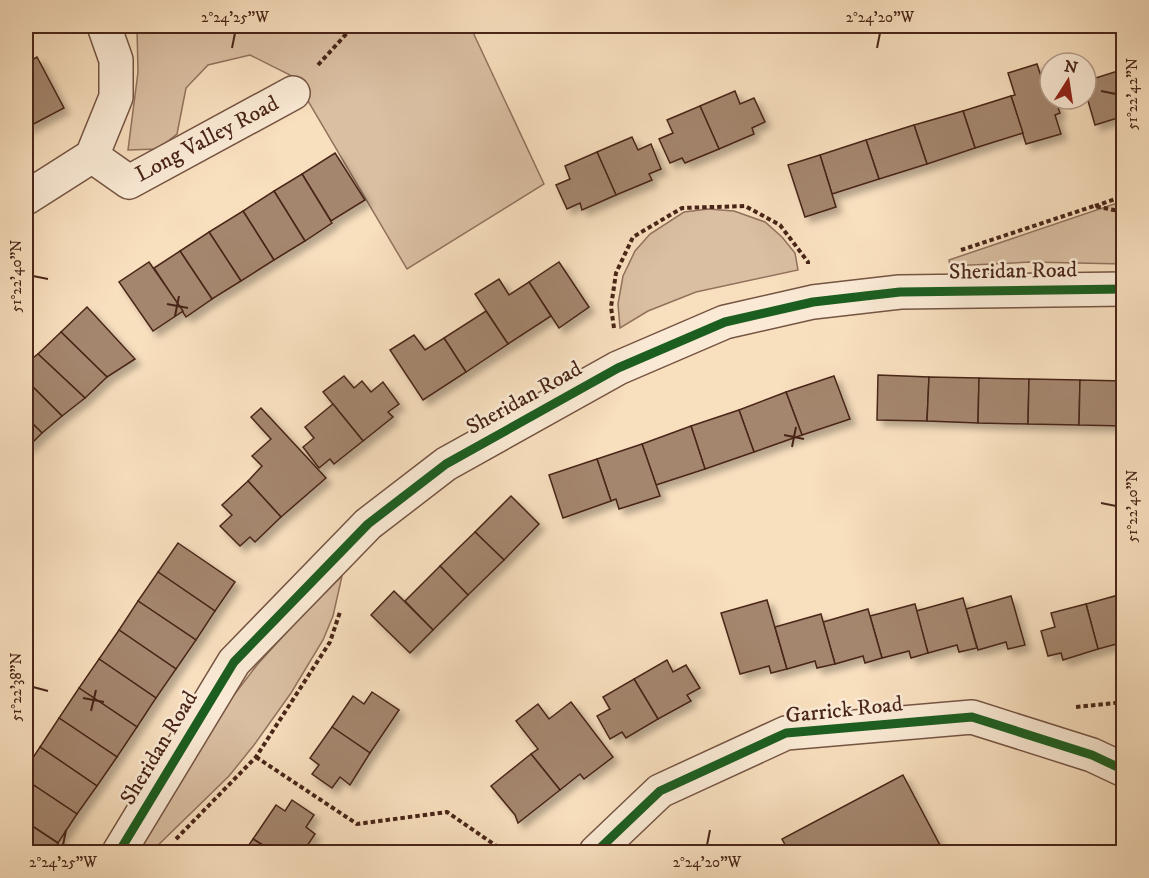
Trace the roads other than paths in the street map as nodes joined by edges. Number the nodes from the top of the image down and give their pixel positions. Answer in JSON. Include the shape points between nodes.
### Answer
{"nodes":[{"id":1,"x":104,"y":26,"type":"edge"},
{"id":2,"x":293,"y":93,"type":"road end"},
{"id":3,"x":92,"y":156,"type":"junction"},
{"id":4,"x":26,"y":198,"type":"edge"},
{"id":5,"x":1124,"y":289,"type":"edge"},
{"id":6,"x":1124,"y":770,"type":"edge"},
{"id":7,"x":119,"y":852,"type":"edge"},
{"id":8,"x":596,"y":852,"type":"edge"}],
"edges":[{"from":1,"to":3,"type":"street","via":[[116,60],[116,97]]},
{"from":2,"to":3,"type":"street","name":"Long Valley Road","via":[[129,182]]},
{"from":3,"to":4,"type":"street"},
{"from":5,"to":7,"type":"street","name":"Sheridan Road","via":[[900,292],[813,302],[725,322],[618,368],[446,464],[368,524],[234,662]]},
{"from":6,"to":8,"type":"street","name":"Garrick Road","via":[[1092,755],[972,717],[786,733],[660,791]]}]}
